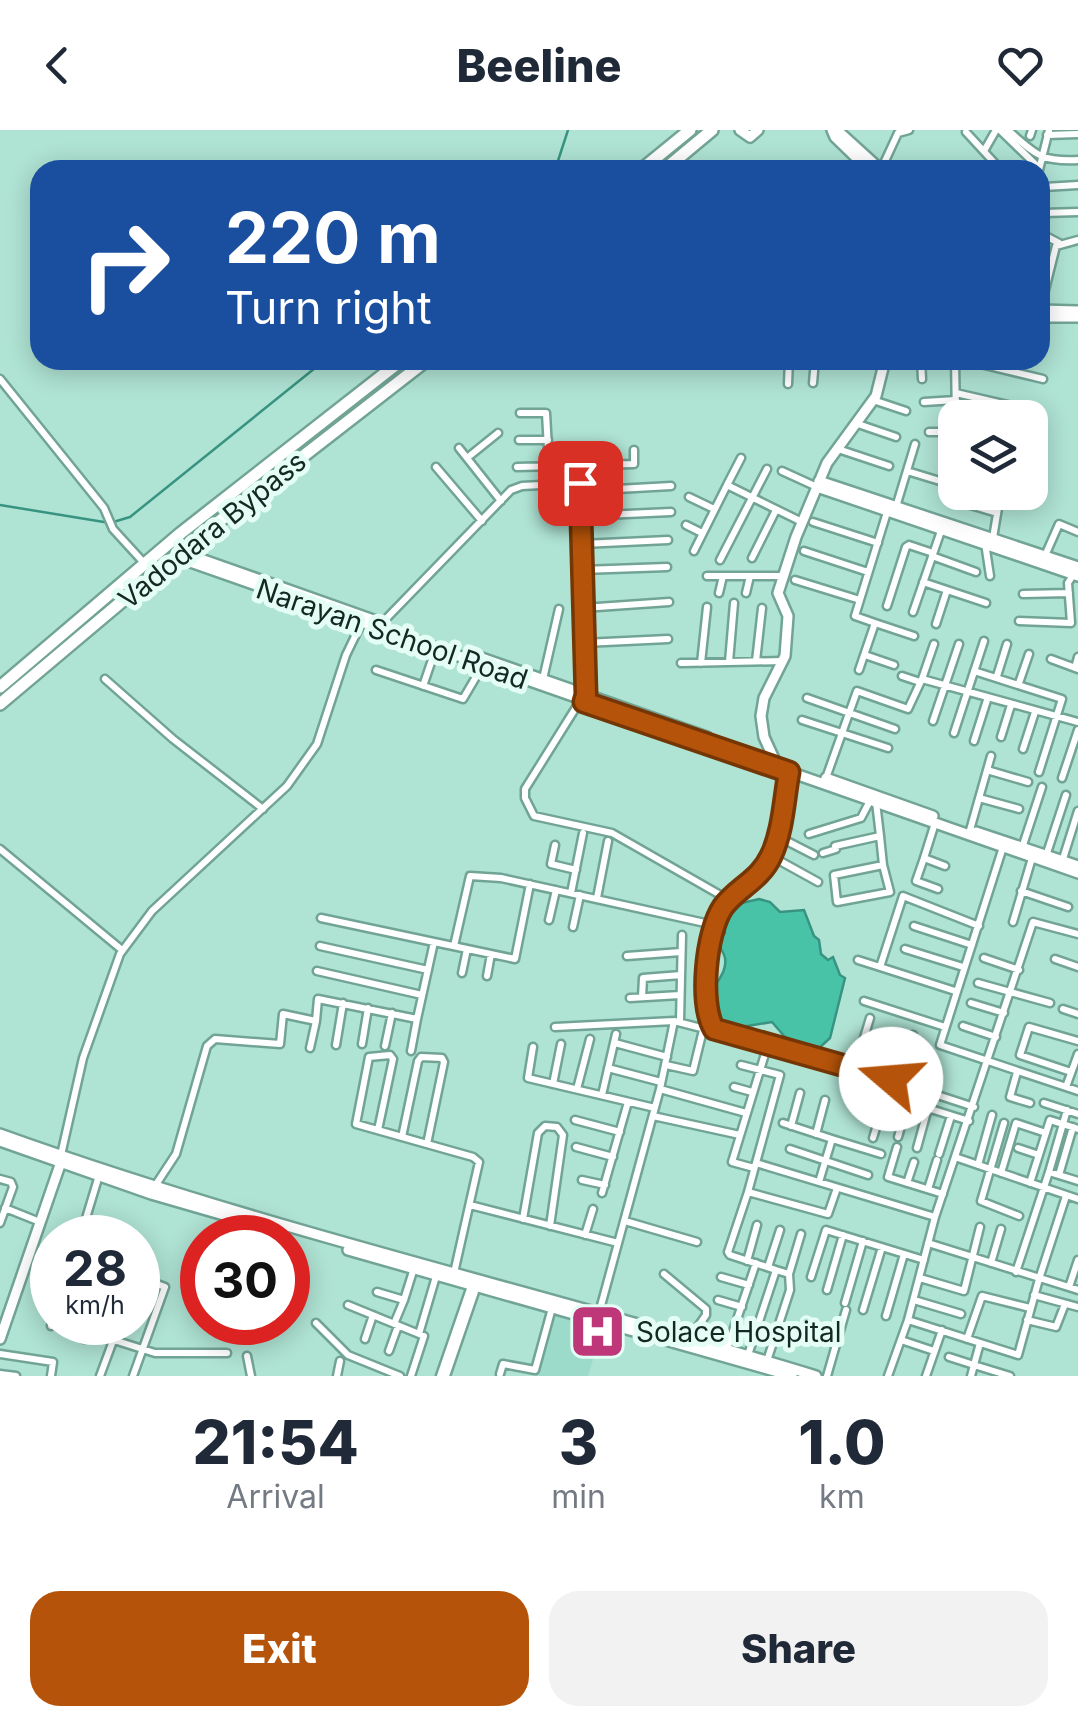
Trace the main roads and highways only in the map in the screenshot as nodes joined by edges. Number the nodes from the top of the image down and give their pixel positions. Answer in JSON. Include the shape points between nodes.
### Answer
{"nodes":[{"id":1,"x":690,"y":130,"type":"edge"},
{"id":2,"x":712,"y":130,"type":"edge"},
{"id":3,"x":653,"y":160,"type":"edge"},
{"id":4,"x":676,"y":160,"type":"edge"},
{"id":5,"x":389,"y":370,"type":"edge"},
{"id":6,"x":414,"y":370,"type":"edge"},
{"id":7,"x":0,"y":687,"type":"edge"},
{"id":8,"x":0,"y":704,"type":"edge"}],
"edges":[{"from":1,"to":3,"type":"highway"},
{"from":2,"to":4,"type":"highway"},
{"from":5,"to":7,"type":"highway","name":"Vadodara Bypass"},
{"from":6,"to":8,"type":"highway","name":"Vadodara Bypass","via":[[178,554]]}]}
